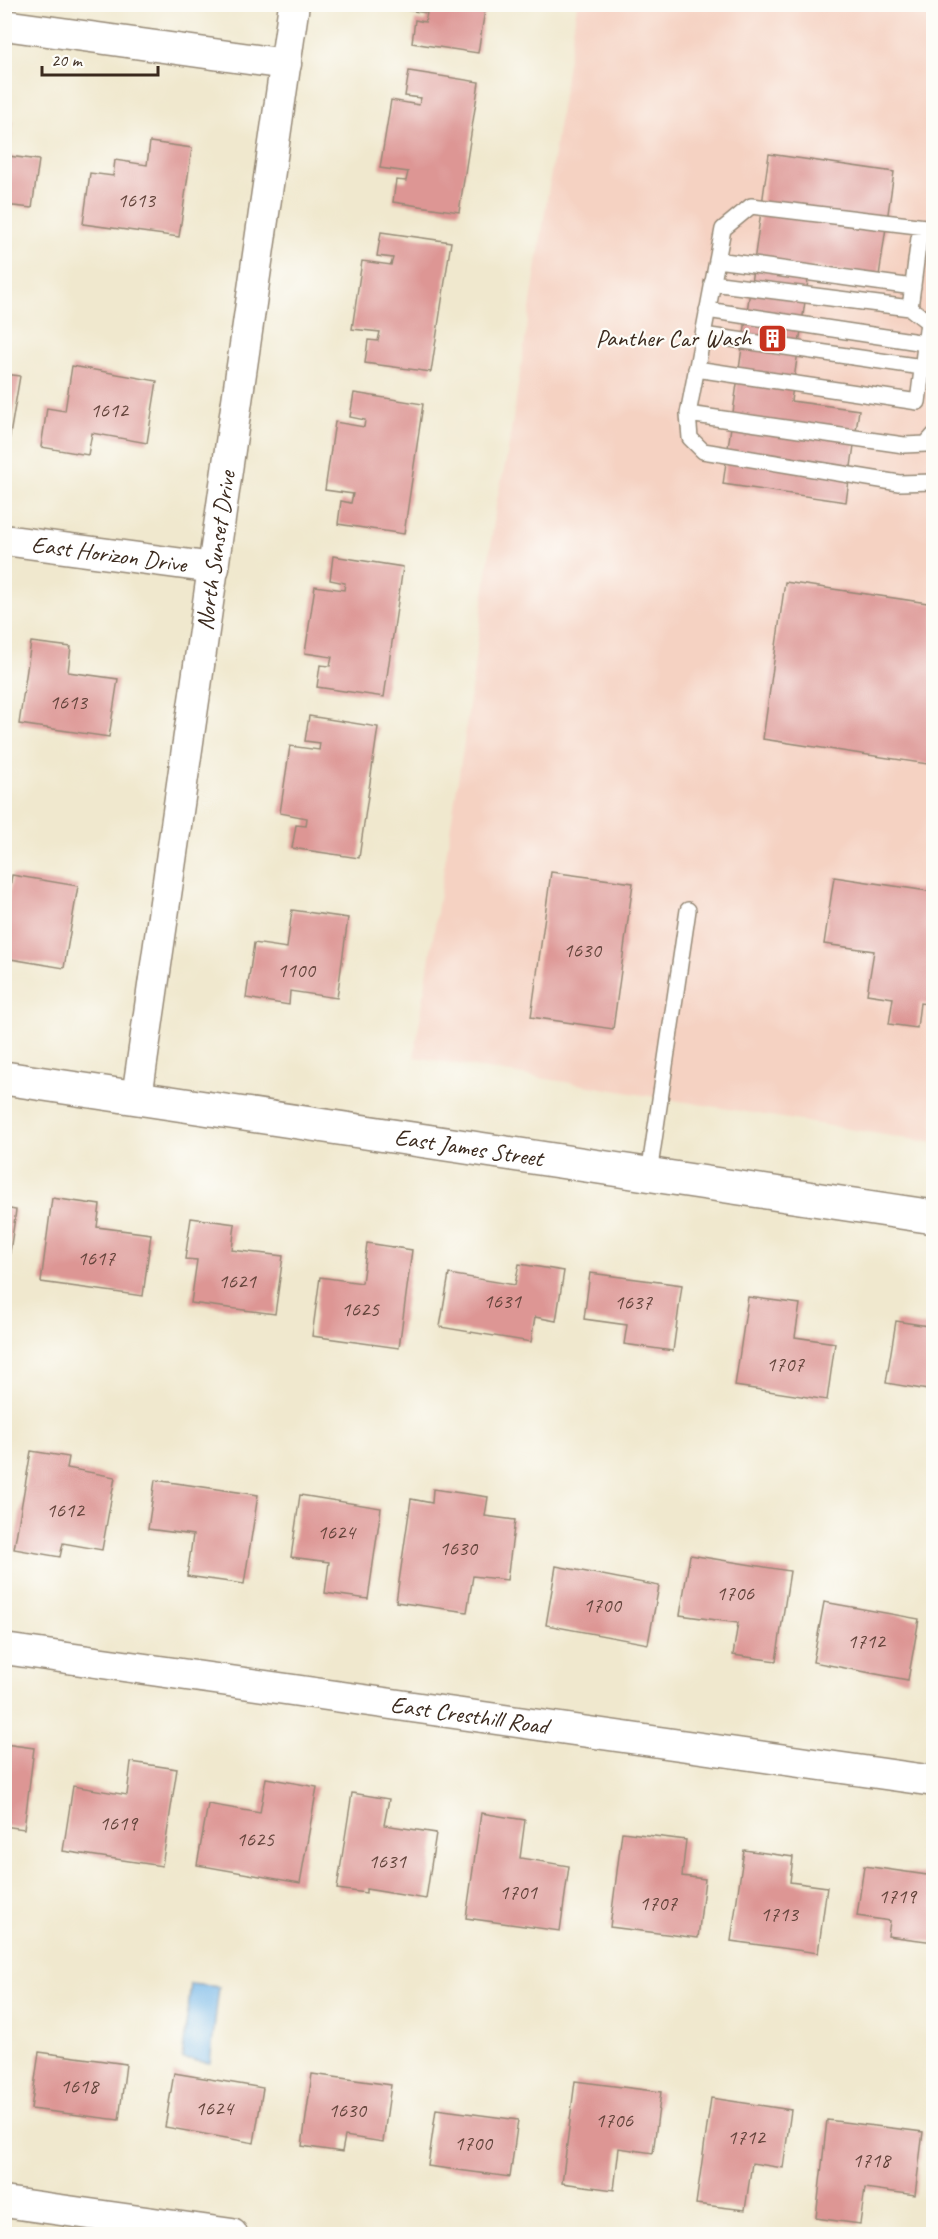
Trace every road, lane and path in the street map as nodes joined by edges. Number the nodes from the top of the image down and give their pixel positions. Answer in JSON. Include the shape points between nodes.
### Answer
{"nodes":[{"id":1,"x":294,"y":4,"type":"edge"},
{"id":2,"x":4,"y":25,"type":"edge"},
{"id":3,"x":286,"y":64,"type":"junction"},
{"id":4,"x":933,"y":228,"type":"edge"},
{"id":5,"x":717,"y":260,"type":"junction"},
{"id":6,"x":712,"y":284,"type":"junction"},
{"id":7,"x":913,"y":287,"type":"junction"},
{"id":8,"x":910,"y":308,"type":"junction"},
{"id":9,"x":707,"y":310,"type":"junction"},
{"id":10,"x":931,"y":323,"type":"edge"},
{"id":11,"x":703,"y":335,"type":"junction"},
{"id":12,"x":925,"y":343,"type":"junction"},
{"id":13,"x":922,"y":368,"type":"junction"},
{"id":14,"x":696,"y":369,"type":"junction"},
{"id":15,"x":688,"y":414,"type":"junction"},
{"id":16,"x":933,"y":435,"type":"edge"},
{"id":17,"x":933,"y":482,"type":"edge"},
{"id":18,"x":4,"y":540,"type":"edge"},
{"id":19,"x":214,"y":568,"type":"junction"},
{"id":20,"x":688,"y":910,"type":"dead end"},
{"id":21,"x":4,"y":1078,"type":"edge"},
{"id":22,"x":137,"y":1097,"type":"junction"},
{"id":23,"x":649,"y":1174,"type":"junction"},
{"id":24,"x":933,"y":1217,"type":"edge"},
{"id":25,"x":4,"y":1649,"type":"edge"},
{"id":26,"x":933,"y":1781,"type":"edge"},
{"id":27,"x":4,"y":2202,"type":"edge"},
{"id":28,"x":232,"y":2235,"type":"edge"}],
"edges":[{"from":1,"to":3,"type":"street","name":"North Sunset Drive"},
{"from":2,"to":3,"type":"street"},
{"from":3,"to":19,"type":"street","name":"North Sunset Drive"},
{"from":4,"to":5,"type":"lane","via":[[751,206],[723,229]]},
{"from":4,"to":7,"type":"lane","via":[[919,238]]},
{"from":5,"to":6,"type":"lane"},
{"from":5,"to":7,"type":"lane"},
{"from":6,"to":8,"type":"lane"},
{"from":6,"to":9,"type":"lane"},
{"from":7,"to":8,"type":"lane"},
{"from":8,"to":10,"type":"lane"},
{"from":9,"to":11,"type":"lane"},
{"from":9,"to":12,"type":"lane"},
{"from":10,"to":12,"type":"lane"},
{"from":11,"to":13,"type":"lane"},
{"from":11,"to":14,"type":"lane"},
{"from":12,"to":13,"type":"lane"},
{"from":13,"to":14,"type":"lane","via":[[918,402]]},
{"from":14,"to":15,"type":"lane"},
{"from":15,"to":16,"type":"lane","via":[[904,445],[926,444]]},
{"from":15,"to":17,"type":"lane","via":[[690,438],[703,450],[876,480]]},
{"from":18,"to":19,"type":"street","name":"East Horizon Drive"},
{"from":19,"to":22,"type":"street","name":"North Sunset Drive"},
{"from":20,"to":23,"type":"lane"},
{"from":21,"to":22,"type":"street","name":"East James Street"},
{"from":22,"to":23,"type":"street","name":"East James Street"},
{"from":23,"to":24,"type":"street","name":"East James Street"},
{"from":25,"to":26,"type":"street","name":"East Cresthill Road"},
{"from":27,"to":28,"type":"street"}]}
